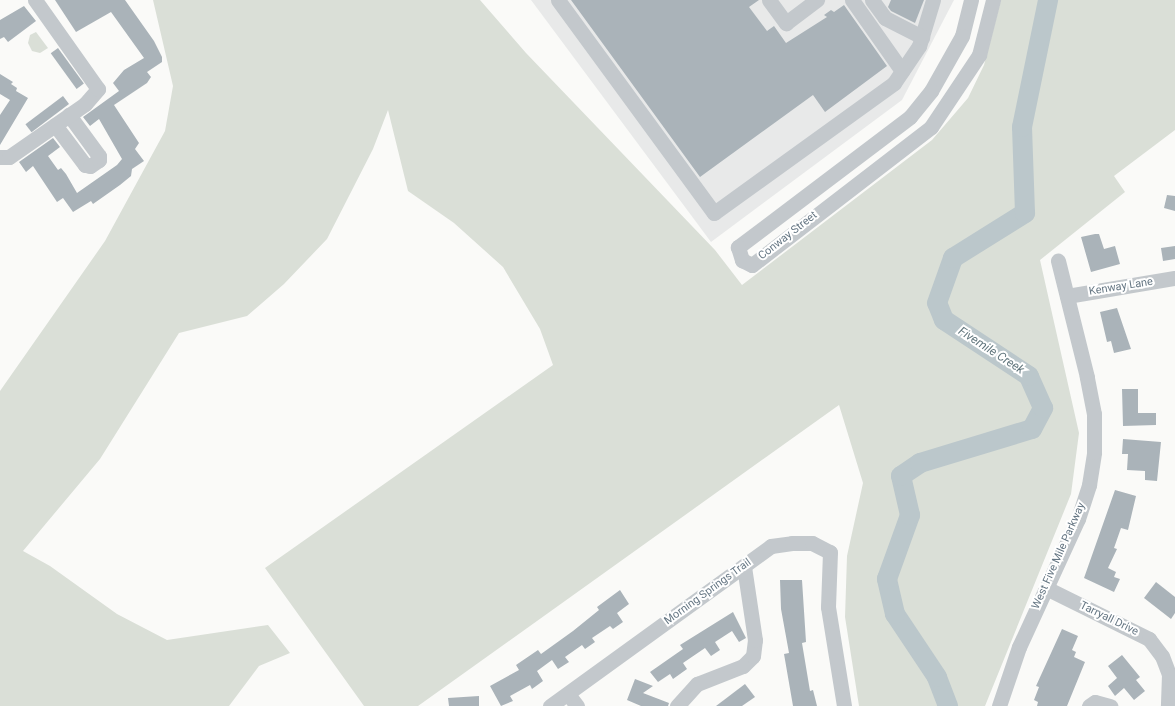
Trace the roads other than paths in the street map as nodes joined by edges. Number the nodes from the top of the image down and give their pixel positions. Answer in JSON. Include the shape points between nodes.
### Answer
{"nodes":[{"id":1,"x":35,"y":0,"type":"edge"},
{"id":2,"x":558,"y":0,"type":"edge"},
{"id":3,"x":817,"y":0,"type":"edge"},
{"id":4,"x":852,"y":0,"type":"edge"},
{"id":5,"x":872,"y":0,"type":"edge"},
{"id":6,"x":933,"y":0,"type":"edge"},
{"id":7,"x":972,"y":0,"type":"edge"},
{"id":8,"x":993,"y":0,"type":"edge"},
{"id":9,"x":771,"y":1,"type":"edge"},
{"id":10,"x":922,"y":37,"type":"junction"},
{"id":11,"x":902,"y":71,"type":"junction"},
{"id":12,"x":69,"y":115,"type":"junction"},
{"id":13,"x":55,"y":125,"type":"junction"},
{"id":14,"x":0,"y":157,"type":"edge"},
{"id":15,"x":1058,"y":261,"type":"dead end"},
{"id":16,"x":1175,"y":278,"type":"edge"},
{"id":17,"x":1067,"y":296,"type":"junction"},
{"id":18,"x":744,"y":566,"type":"junction"},
{"id":19,"x":1046,"y":588,"type":"junction"},
{"id":20,"x":568,"y":694,"type":"junction"},
{"id":21,"x":550,"y":706,"type":"edge"},
{"id":22,"x":577,"y":706,"type":"edge"},
{"id":23,"x":677,"y":706,"type":"edge"},
{"id":24,"x":844,"y":706,"type":"edge"},
{"id":25,"x":999,"y":706,"type":"edge"},
{"id":26,"x":1089,"y":706,"type":"edge"},
{"id":27,"x":1110,"y":706,"type":"edge"},
{"id":28,"x":1168,"y":706,"type":"edge"}],
"edges":[{"from":1,"to":12,"type":"street","via":[[98,89]]},
{"from":2,"to":11,"type":"street","via":[[714,213],[894,83]]},
{"from":3,"to":9,"type":"street","via":[[786,23]]},
{"from":4,"to":11,"type":"street"},
{"from":5,"to":10,"type":"street","via":[[885,18]]},
{"from":6,"to":10,"type":"street"},
{"from":7,"to":8,"type":"street","name":"Conway Street","via":[[962,36],[931,91],[910,117],[738,247],[742,260],[752,265],[931,127],[979,55]]},
{"from":10,"to":11,"type":"street"},
{"from":12,"to":13,"type":"street"},
{"from":12,"to":13,"type":"street","via":[[99,156],[99,160],[90,166],[85,165]]},
{"from":13,"to":14,"type":"street","via":[[9,157]]},
{"from":15,"to":17,"type":"street","name":"West Five Mile Parkway"},
{"from":16,"to":17,"type":"street","name":"Kenway Lane"},
{"from":17,"to":19,"type":"street","name":"West Five Mile Parkway","via":[[1094,414],[1094,452],[1089,485],[1078,519]]},
{"from":18,"to":20,"type":"street","name":"Morning Springs Trail"},
{"from":18,"to":23,"type":"street","via":[[755,640],[753,656],[743,666],[696,684]]},
{"from":18,"to":24,"type":"street","name":"Morning Springs Trail","via":[[772,546],[812,543],[830,552],[832,560],[828,607]]},
{"from":19,"to":25,"type":"street","name":"West Five Mile Parkway","via":[[1019,647]]},
{"from":19,"to":28,"type":"street","name":"Tarryall Drive","via":[[1149,639],[1162,656],[1169,674],[1171,689]]},
{"from":20,"to":21,"type":"street","name":"Morning Springs Trail"},
{"from":20,"to":22,"type":"street"},
{"from":26,"to":27,"type":"street","via":[[1095,702]]}]}
